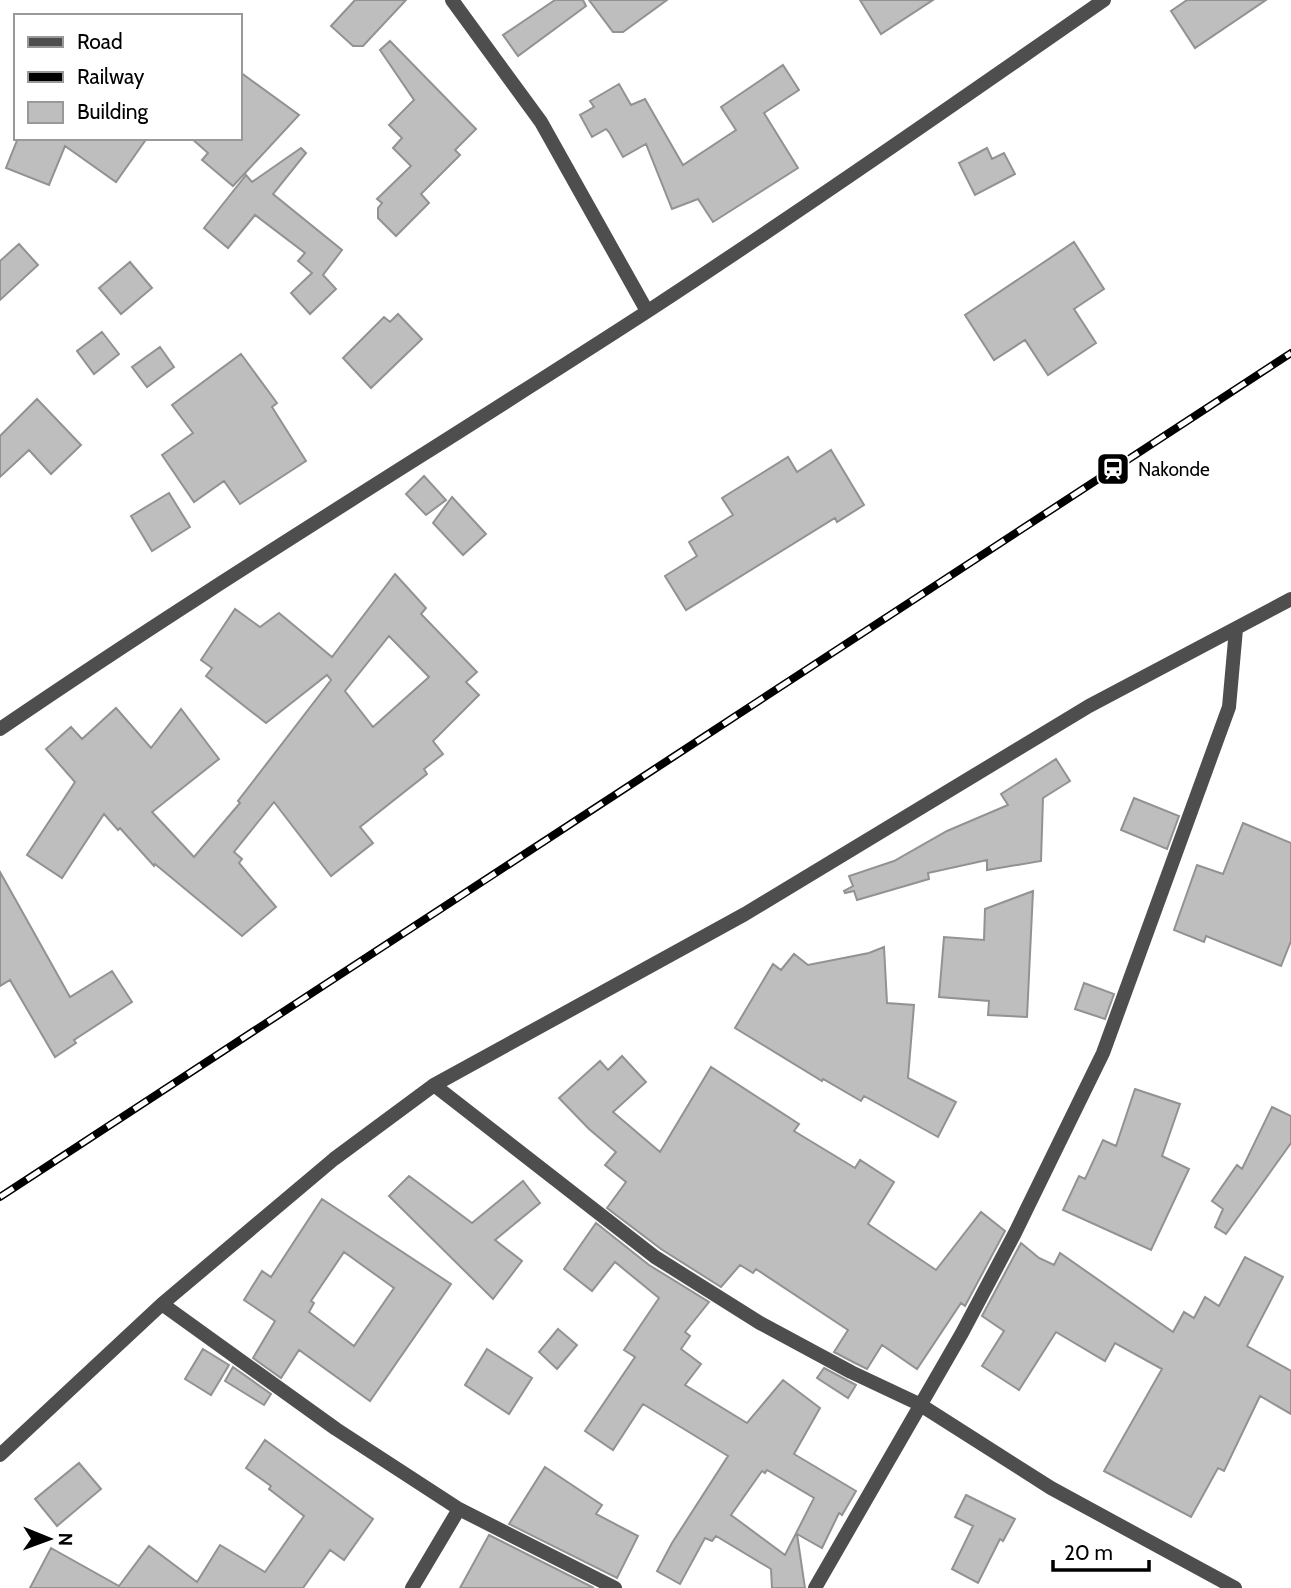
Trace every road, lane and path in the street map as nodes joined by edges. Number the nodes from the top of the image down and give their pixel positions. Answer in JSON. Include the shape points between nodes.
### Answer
{"nodes":[{"id":1,"x":452,"y":0,"type":"edge"},
{"id":2,"x":1104,"y":0,"type":"edge"},
{"id":3,"x":647,"y":311,"type":"junction"},
{"id":4,"x":1291,"y":599,"type":"edge"},
{"id":5,"x":1236,"y":629,"type":"junction"},
{"id":6,"x":0,"y":729,"type":"edge"},
{"id":7,"x":434,"y":1085,"type":"junction"},
{"id":8,"x":162,"y":1304,"type":"junction"},
{"id":9,"x":919,"y":1404,"type":"junction"},
{"id":10,"x":0,"y":1455,"type":"edge"},
{"id":11,"x":459,"y":1508,"type":"junction"},
{"id":12,"x":412,"y":1588,"type":"edge"},
{"id":13,"x":615,"y":1588,"type":"edge"},
{"id":14,"x":815,"y":1588,"type":"edge"},
{"id":15,"x":1236,"y":1588,"type":"edge"}],
"edges":[{"from":1,"to":3,"type":"street","via":[[541,121]]},
{"from":2,"to":3,"type":"street"},
{"from":3,"to":6,"type":"street"},
{"from":4,"to":5,"type":"street"},
{"from":5,"to":7,"type":"street","via":[[1089,706],[745,914]]},
{"from":5,"to":9,"type":"street","via":[[1229,707],[1103,1054],[998,1266]]},
{"from":7,"to":8,"type":"street","via":[[334,1159]]},
{"from":7,"to":9,"type":"street","via":[[655,1256],[760,1323]]},
{"from":8,"to":10,"type":"street"},
{"from":8,"to":11,"type":"street","via":[[336,1429]]},
{"from":9,"to":14,"type":"street"},
{"from":9,"to":15,"type":"street","via":[[1051,1488]]},
{"from":11,"to":12,"type":"street"},
{"from":11,"to":13,"type":"street"}]}
